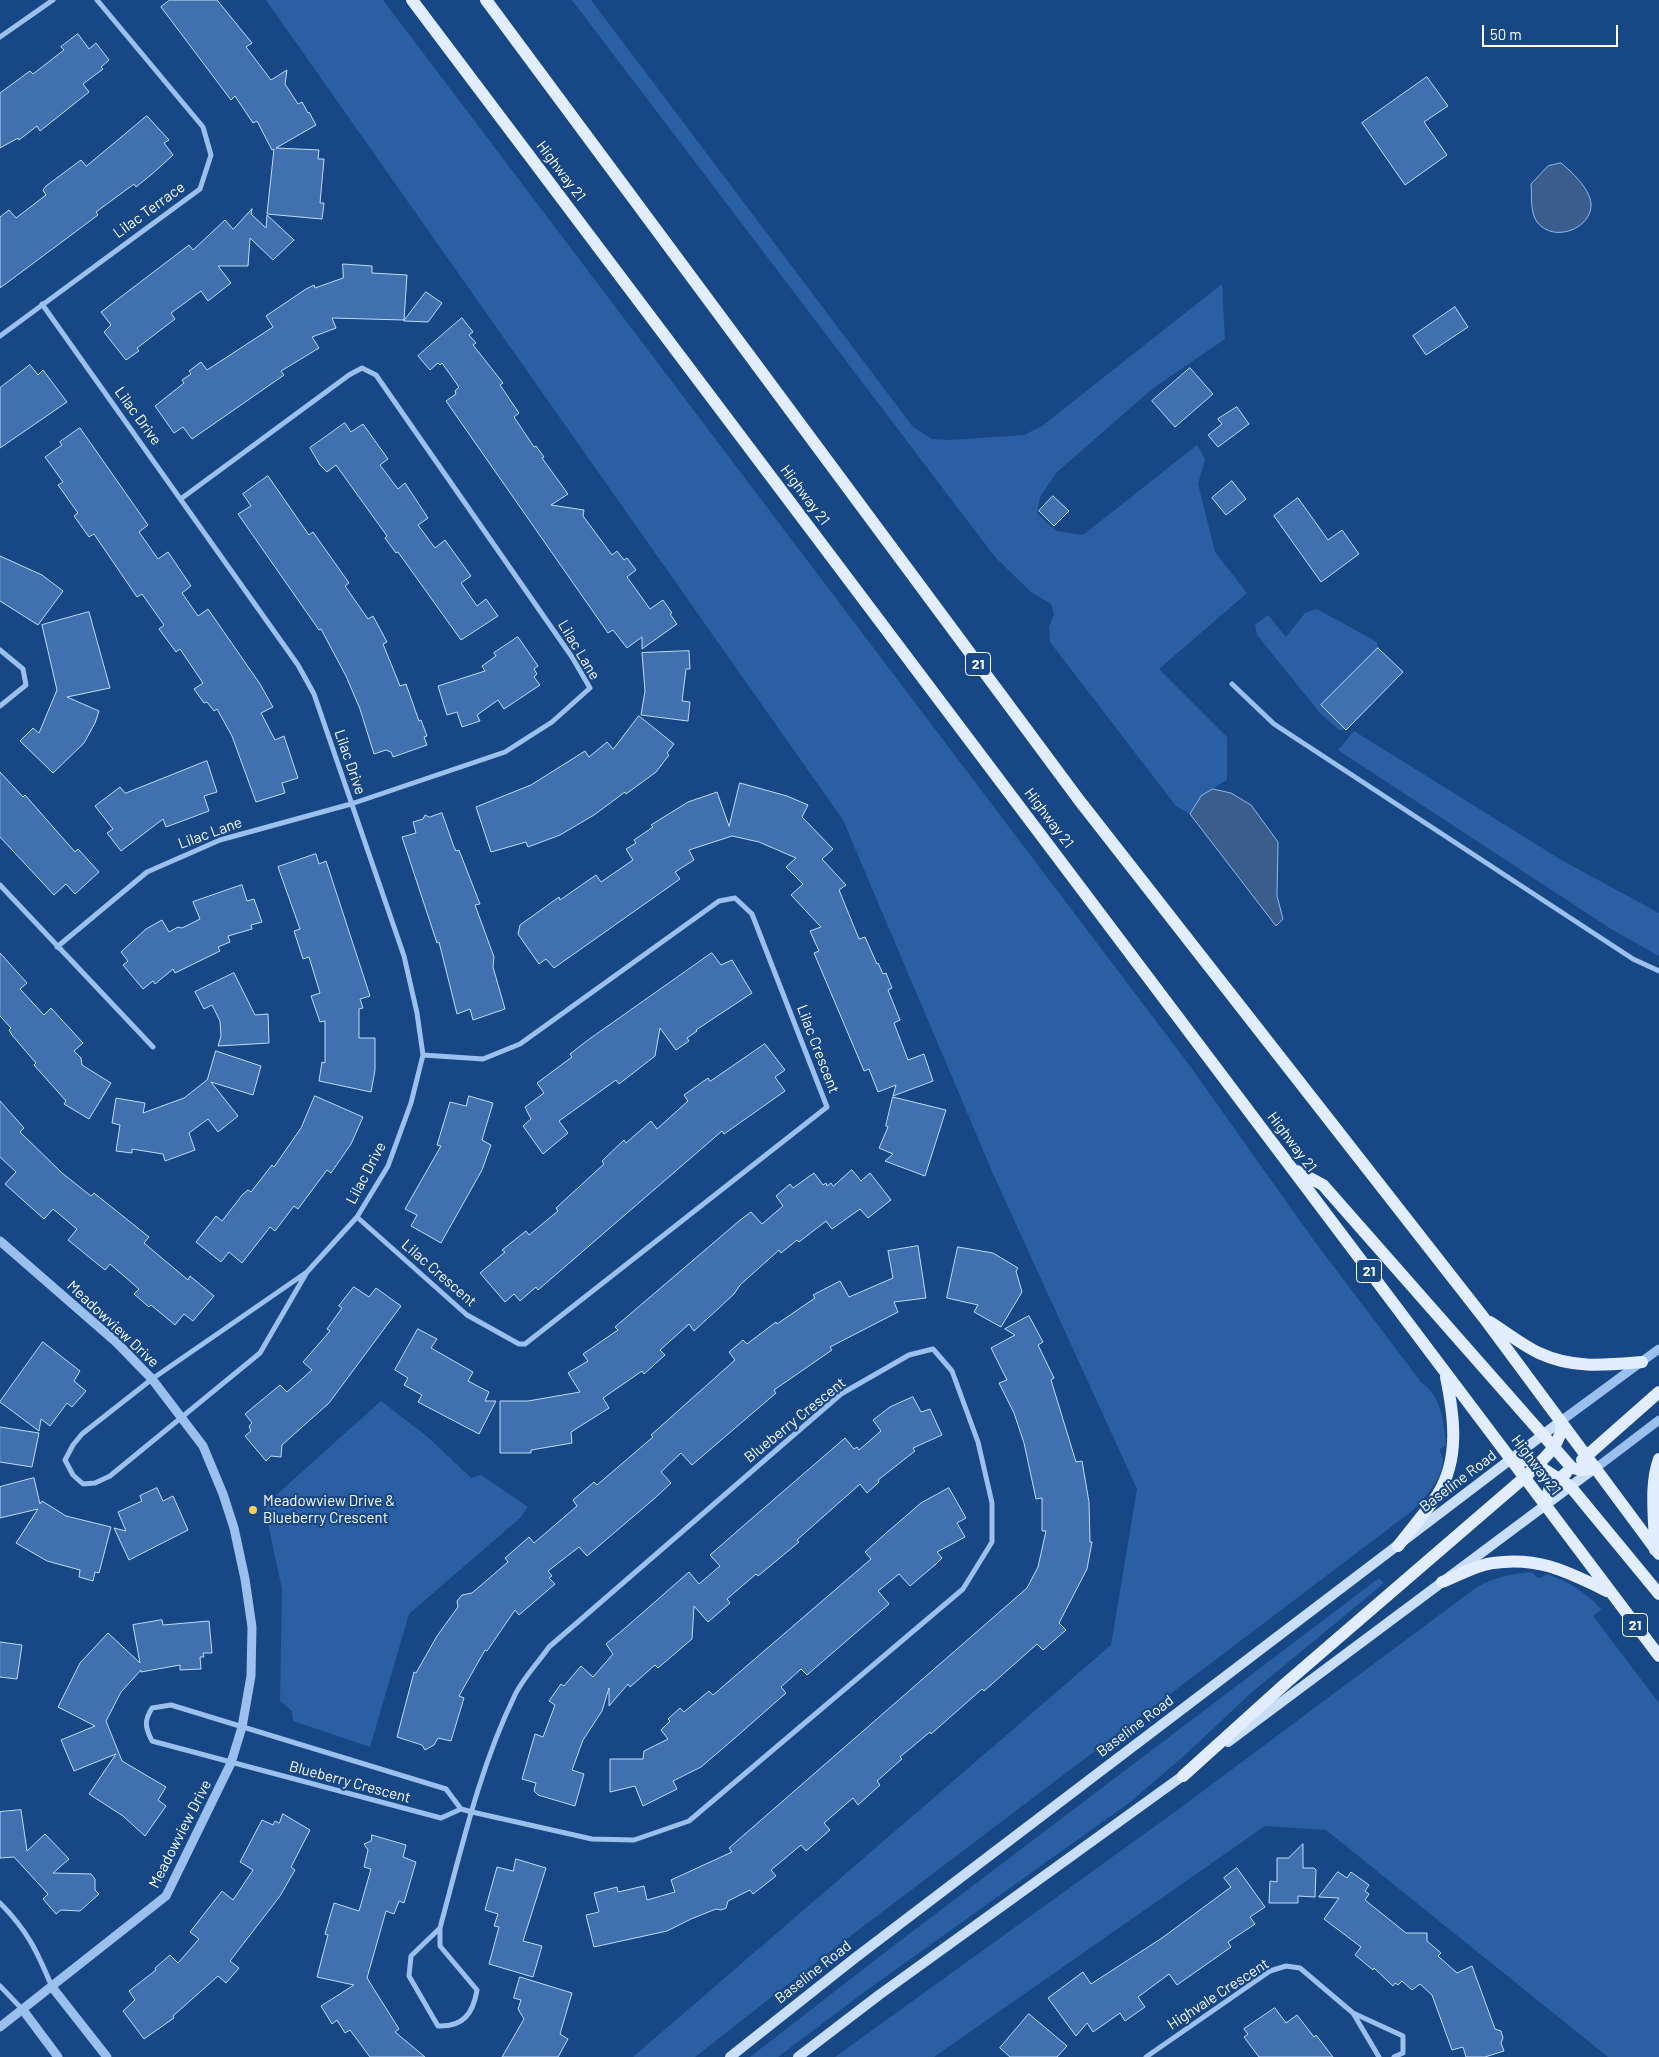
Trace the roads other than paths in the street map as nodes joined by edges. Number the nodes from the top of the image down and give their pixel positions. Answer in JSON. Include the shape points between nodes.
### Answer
{"nodes":[{"id":1,"x":53,"y":0,"type":"edge"},
{"id":2,"x":97,"y":0,"type":"edge"},
{"id":3,"x":412,"y":0,"type":"edge"},
{"id":4,"x":486,"y":0,"type":"edge"},
{"id":5,"x":0,"y":37,"type":"edge"},
{"id":6,"x":42,"y":304,"type":"junction"},
{"id":7,"x":0,"y":336,"type":"edge"},
{"id":8,"x":182,"y":498,"type":"junction"},
{"id":9,"x":0,"y":650,"type":"edge"},
{"id":10,"x":1232,"y":684,"type":"dead end"},
{"id":11,"x":0,"y":706,"type":"edge"},
{"id":12,"x":351,"y":804,"type":"junction"},
{"id":13,"x":0,"y":885,"type":"edge"},
{"id":14,"x":57,"y":947,"type":"junction"},
{"id":15,"x":1659,"y":971,"type":"edge"},
{"id":16,"x":153,"y":1047,"type":"dead end"},
{"id":17,"x":423,"y":1055,"type":"junction"},
{"id":18,"x":1293,"y":1169,"type":"junction"},
{"id":19,"x":357,"y":1217,"type":"junction"},
{"id":20,"x":0,"y":1241,"type":"edge"},
{"id":21,"x":307,"y":1272,"type":"junction"},
{"id":22,"x":1484,"y":1318,"type":"junction"},
{"id":23,"x":1659,"y":1349,"type":"edge"},
{"id":24,"x":1642,"y":1362,"type":"junction"},
{"id":25,"x":1445,"y":1372,"type":"junction"},
{"id":26,"x":152,"y":1379,"type":"junction"},
{"id":27,"x":1659,"y":1392,"type":"edge"},
{"id":28,"x":182,"y":1418,"type":"junction"},
{"id":29,"x":1659,"y":1420,"type":"edge"},
{"id":30,"x":1561,"y":1421,"type":"junction"},
{"id":31,"x":1543,"y":1435,"type":"junction"},
{"id":32,"x":1554,"y":1446,"type":"junction"},
{"id":33,"x":1587,"y":1456,"type":"junction"},
{"id":34,"x":1511,"y":1459,"type":"junction"},
{"id":35,"x":1659,"y":1459,"type":"edge"},
{"id":36,"x":1538,"y":1464,"type":"junction"},
{"id":37,"x":1572,"y":1468,"type":"junction"},
{"id":38,"x":1596,"y":1468,"type":"junction"},
{"id":39,"x":1525,"y":1477,"type":"junction"},
{"id":40,"x":1560,"y":1478,"type":"junction"},
{"id":41,"x":1570,"y":1486,"type":"junction"},
{"id":42,"x":1545,"y":1504,"type":"junction"},
{"id":43,"x":1398,"y":1546,"type":"junction"},
{"id":44,"x":1657,"y":1552,"type":"edge"},
{"id":45,"x":1442,"y":1582,"type":"junction"},
{"id":46,"x":1611,"y":1593,"type":"junction"},
{"id":47,"x":1659,"y":1594,"type":"edge"},
{"id":48,"x":1659,"y":1656,"type":"edge"},
{"id":49,"x":242,"y":1727,"type":"junction"},
{"id":50,"x":231,"y":1763,"type":"junction"},
{"id":51,"x":1183,"y":1776,"type":"junction"},
{"id":52,"x":461,"y":1809,"type":"junction"},
{"id":53,"x":472,"y":1812,"type":"junction"},
{"id":54,"x":0,"y":1903,"type":"edge"},
{"id":55,"x":440,"y":1928,"type":"junction"},
{"id":56,"x":0,"y":1986,"type":"edge"},
{"id":57,"x":52,"y":1987,"type":"junction"},
{"id":58,"x":23,"y":2010,"type":"junction"},
{"id":59,"x":1353,"y":2013,"type":"junction"},
{"id":60,"x":0,"y":2026,"type":"edge"},
{"id":61,"x":58,"y":2057,"type":"edge"},
{"id":62,"x":107,"y":2057,"type":"edge"},
{"id":63,"x":730,"y":2057,"type":"edge"},
{"id":64,"x":798,"y":2057,"type":"edge"},
{"id":65,"x":1146,"y":2057,"type":"edge"},
{"id":66,"x":1379,"y":2057,"type":"edge"},
{"id":67,"x":1394,"y":2057,"type":"edge"}],
"edges":[{"from":1,"to":5,"type":"street"},
{"from":2,"to":6,"type":"street","name":"Lilac Terrace","via":[[203,127],[211,155],[200,189]]},
{"from":3,"to":18,"type":"main road","name":"Highway 21","number":"21"},
{"from":4,"to":22,"type":"main road","number":"21","via":[[1078,800]]},
{"from":6,"to":7,"type":"street","name":"Lilac Terrace"},
{"from":6,"to":8,"type":"street","name":"Lilac Drive"},
{"from":8,"to":12,"type":"street","name":"Lilac Drive","via":[[298,665],[314,694]]},
{"from":8,"to":12,"type":"street","name":"Lilac Lane","via":[[362,368],[376,375],[572,656],[590,688],[552,722],[505,752]]},
{"from":9,"to":11,"type":"street","via":[[23,669],[26,685]]},
{"from":10,"to":15,"type":"street","via":[[1274,724],[1633,959]]},
{"from":12,"to":14,"type":"street","name":"Lilac Lane","via":[[220,840],[148,872]]},
{"from":12,"to":17,"type":"street","name":"Lilac Drive","via":[[404,956],[418,1013]]},
{"from":13,"to":14,"type":"street"},
{"from":14,"to":16,"type":"street"},
{"from":17,"to":19,"type":"street","name":"Lilac Drive","via":[[411,1103],[388,1166]]},
{"from":17,"to":19,"type":"street","name":"Lilac Crescent","via":[[483,1059],[520,1044],[719,901],[735,898],[752,914],[827,1107],[526,1344],[518,1344],[467,1315]]},
{"from":18,"to":25,"type":"main road","name":"Highway 21","number":"21"},
{"from":18,"to":31,"type":"main road","via":[[1322,1185]]},
{"from":19,"to":21,"type":"street","name":"Lilac Drive"},
{"from":20,"to":26,"type":"street","name":"Meadowview Drive","via":[[116,1342]]},
{"from":21,"to":26,"type":"street","name":"Lilac Drive"},
{"from":21,"to":28,"type":"street","name":"Lilac Drive","via":[[260,1352]]},
{"from":22,"to":24,"type":"main road","via":[[1539,1353],[1568,1363],[1595,1366]]},
{"from":22,"to":30,"type":"main road","number":"21"},
{"from":23,"to":24,"type":"street"},
{"from":24,"to":30,"type":"street"},
{"from":25,"to":34,"type":"main road","name":"Highway 21","number":"21"},
{"from":25,"to":43,"type":"main road","via":[[1454,1417],[1447,1473],[1438,1494]]},
{"from":26,"to":28,"type":"street","name":"Meadowview Drive"},
{"from":26,"to":28,"type":"street","name":"Lilac Drive","via":[[72,1444],[65,1460],[73,1474],[83,1484],[95,1484],[110,1476]]},
{"from":27,"to":33,"type":"main road"},
{"from":28,"to":49,"type":"street","name":"Meadowview Drive","via":[[203,1446],[223,1494],[245,1579],[252,1628],[251,1676]]},
{"from":29,"to":38,"type":"street"},
{"from":30,"to":31,"type":"main road","name":"Baseline Road"},
{"from":30,"to":32,"type":"main road","via":[[1562,1432]]},
{"from":30,"to":33,"type":"main road","number":"21"},
{"from":31,"to":32,"type":"main road"},
{"from":31,"to":34,"type":"main road","name":"Baseline Road"},
{"from":32,"to":36,"type":"main road"},
{"from":32,"to":37,"type":"main road"},
{"from":33,"to":37,"type":"main road"},
{"from":33,"to":38,"type":"main road","number":"21"},
{"from":34,"to":36,"type":"main road"},
{"from":34,"to":39,"type":"main road","name":"Highway 21","number":"21"},
{"from":34,"to":43,"type":"main road","name":"Baseline Road"},
{"from":35,"to":44,"type":"main road","via":[[1654,1501]]},
{"from":36,"to":39,"type":"main road"},
{"from":36,"to":40,"type":"main road"},
{"from":37,"to":38,"type":"main road"},
{"from":37,"to":40,"type":"main road"},
{"from":38,"to":41,"type":"main road"},
{"from":38,"to":44,"type":"main road","number":"21"},
{"from":39,"to":42,"type":"main road","name":"Highway 21","number":"21"},
{"from":39,"to":51,"type":"main road"},
{"from":40,"to":41,"type":"main road"},
{"from":40,"to":42,"type":"main road","via":[[1547,1494]]},
{"from":41,"to":42,"type":"main road"},
{"from":41,"to":47,"type":"main road"},
{"from":42,"to":45,"type":"main road"},
{"from":42,"to":46,"type":"main road","name":"Highway 21","number":"21"},
{"from":43,"to":63,"type":"main road","name":"Baseline Road","via":[[855,1958]]},
{"from":45,"to":46,"type":"main road","via":[[1492,1563],[1537,1562],[1559,1568]]},
{"from":45,"to":51,"type":"main road"},
{"from":46,"to":48,"type":"main road","name":"Highway 21","number":"21"},
{"from":49,"to":50,"type":"street","name":"Meadowview Drive"},
{"from":49,"to":50,"type":"street","name":"Meadowview Drive","via":[[171,1705],[152,1708],[146,1718],[146,1729],[152,1741]]},
{"from":49,"to":52,"type":"street","name":"Blueberry Crescent","via":[[446,1789]]},
{"from":50,"to":52,"type":"street","name":"Blueberry Crescent","via":[[441,1818]]},
{"from":50,"to":57,"type":"street","name":"Meadowview Drive","via":[[166,1896]]},
{"from":51,"to":64,"type":"main road","via":[[879,1994]]},
{"from":52,"to":53,"type":"street","name":"Blueberry Crescent"},
{"from":53,"to":53,"type":"street","name":"Blueberry Crescent","via":[[592,1840],[634,1840],[689,1821],[964,1589],[992,1542],[992,1504],[978,1442],[952,1371],[933,1349],[910,1355],[841,1394],[549,1647],[514,1695]]},
{"from":53,"to":55,"type":"street","name":"Blueberry Crescent"},
{"from":54,"to":57,"type":"street","via":[[22,1925]]},
{"from":55,"to":55,"type":"street","name":"Blueberry Crescent","via":[[411,1956],[408,1976],[438,2026],[452,2026],[475,2005],[477,1990],[440,1946]]},
{"from":56,"to":58,"type":"street"},
{"from":57,"to":58,"type":"street","name":"Meadowview Drive"},
{"from":57,"to":62,"type":"street"},
{"from":58,"to":60,"type":"street","name":"Meadowview Drive"},
{"from":58,"to":61,"type":"street"},
{"from":59,"to":65,"type":"street","name":"Highvale Crescent","via":[[1300,1968],[1286,1966],[1270,1971]]},
{"from":59,"to":66,"type":"street","name":"Highvale Crescent"},
{"from":59,"to":67,"type":"street","name":"Highvale Crescent","via":[[1403,2036],[1403,2053]]}]}
